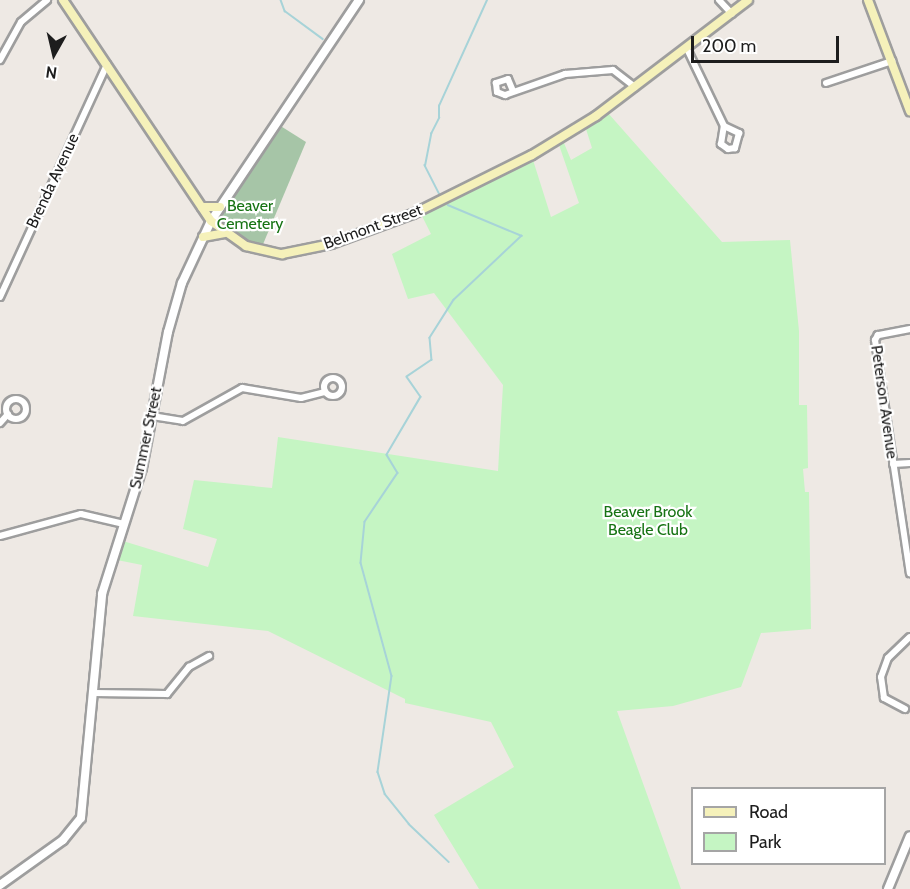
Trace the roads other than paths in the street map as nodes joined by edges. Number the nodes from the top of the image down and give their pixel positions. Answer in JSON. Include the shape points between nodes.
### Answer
{"nodes":[{"id":1,"x":46,"y":0,"type":"edge"},
{"id":2,"x":63,"y":0,"type":"edge"},
{"id":3,"x":359,"y":0,"type":"edge"},
{"id":4,"x":719,"y":0,"type":"edge"},
{"id":5,"x":748,"y":0,"type":"edge"},
{"id":6,"x":868,"y":0,"type":"edge"},
{"id":7,"x":732,"y":14,"type":"junction"},
{"id":8,"x":687,"y":48,"type":"junction"},
{"id":9,"x":0,"y":60,"type":"edge"},
{"id":10,"x":892,"y":61,"type":"junction"},
{"id":11,"x":106,"y":64,"type":"junction"},
{"id":12,"x":826,"y":84,"type":"dead end"},
{"id":13,"x":635,"y":87,"type":"junction"},
{"id":14,"x":513,"y":91,"type":"dead end"},
{"id":15,"x":910,"y":111,"type":"edge"},
{"id":16,"x":724,"y":126,"type":"dead end"},
{"id":17,"x":202,"y":207,"type":"junction"},
{"id":18,"x":220,"y":207,"type":"junction"},
{"id":19,"x":211,"y":221,"type":"junction"},
{"id":20,"x":225,"y":233,"type":"junction"},
{"id":21,"x":202,"y":237,"type":"junction"},
{"id":22,"x":0,"y":297,"type":"edge"},
{"id":23,"x":910,"y":329,"type":"edge"},
{"id":24,"x":325,"y":392,"type":"dead end"},
{"id":25,"x":8,"y":414,"type":"dead end"},
{"id":26,"x":152,"y":417,"type":"junction"},
{"id":27,"x":0,"y":423,"type":"edge"},
{"id":28,"x":910,"y":463,"type":"edge"},
{"id":29,"x":893,"y":464,"type":"junction"},
{"id":30,"x":124,"y":524,"type":"junction"},
{"id":31,"x":0,"y":536,"type":"edge"},
{"id":32,"x":908,"y":543,"type":"edge"},
{"id":33,"x":910,"y":573,"type":"edge"},
{"id":34,"x":910,"y":637,"type":"edge"},
{"id":35,"x":209,"y":656,"type":"dead end"},
{"id":36,"x":94,"y":693,"type":"junction"},
{"id":37,"x":905,"y":709,"type":"dead end"},
{"id":38,"x":910,"y":836,"type":"edge"},
{"id":39,"x":0,"y":885,"type":"edge"},
{"id":40,"x":888,"y":889,"type":"edge"}],
"edges":[{"from":1,"to":9,"type":"street","via":[[17,26]]},
{"from":2,"to":11,"type":"main road","name":"Belmont Street"},
{"from":3,"to":18,"type":"street","name":"Summer Street"},
{"from":4,"to":7,"type":"street"},
{"from":5,"to":7,"type":"main road","name":"Belmont Street"},
{"from":6,"to":10,"type":"main road"},
{"from":7,"to":8,"type":"main road","name":"Belmont Street"},
{"from":8,"to":13,"type":"main road","name":"Belmont Street"},
{"from":8,"to":16,"type":"street"},
{"from":10,"to":12,"type":"street"},
{"from":10,"to":15,"type":"main road"},
{"from":11,"to":17,"type":"main road","name":"Belmont Street"},
{"from":11,"to":22,"type":"street","name":"Brenda Avenue"},
{"from":13,"to":14,"type":"street","via":[[613,70],[566,74],[529,90]]},
{"from":13,"to":20,"type":"main road","name":"Belmont Street","via":[[588,122],[532,155],[426,209],[359,235],[282,254],[254,249]]},
{"from":17,"to":18,"type":"main road"},
{"from":17,"to":19,"type":"main road","name":"Belmont Street"},
{"from":18,"to":19,"type":"street","name":"Summer Street"},
{"from":19,"to":20,"type":"main road","name":"Belmont Street"},
{"from":19,"to":21,"type":"street","name":"Summer Street"},
{"from":20,"to":21,"type":"main road"},
{"from":21,"to":26,"type":"street","name":"Summer Street","via":[[175,304]]},
{"from":23,"to":29,"type":"street","name":"Peterson Avenue","via":[[876,337]]},
{"from":24,"to":26,"type":"street","via":[[301,398],[242,388],[183,421]]},
{"from":25,"to":27,"type":"street"},
{"from":26,"to":30,"type":"street","name":"Summer Street","via":[[142,468]]},
{"from":28,"to":29,"type":"street"},
{"from":29,"to":32,"type":"street","name":"Peterson Avenue"},
{"from":30,"to":31,"type":"street","via":[[81,514]]},
{"from":30,"to":36,"type":"street","name":"Summer Street","via":[[101,601]]},
{"from":32,"to":33,"type":"street","name":"Peterson Avenue"},
{"from":34,"to":37,"type":"street","via":[[888,658],[880,677],[884,698]]},
{"from":35,"to":36,"type":"street","via":[[189,667],[167,694]]},
{"from":36,"to":39,"type":"street","name":"Summer Street","via":[[83,807],[77,826]]},
{"from":38,"to":40,"type":"street"}]}
